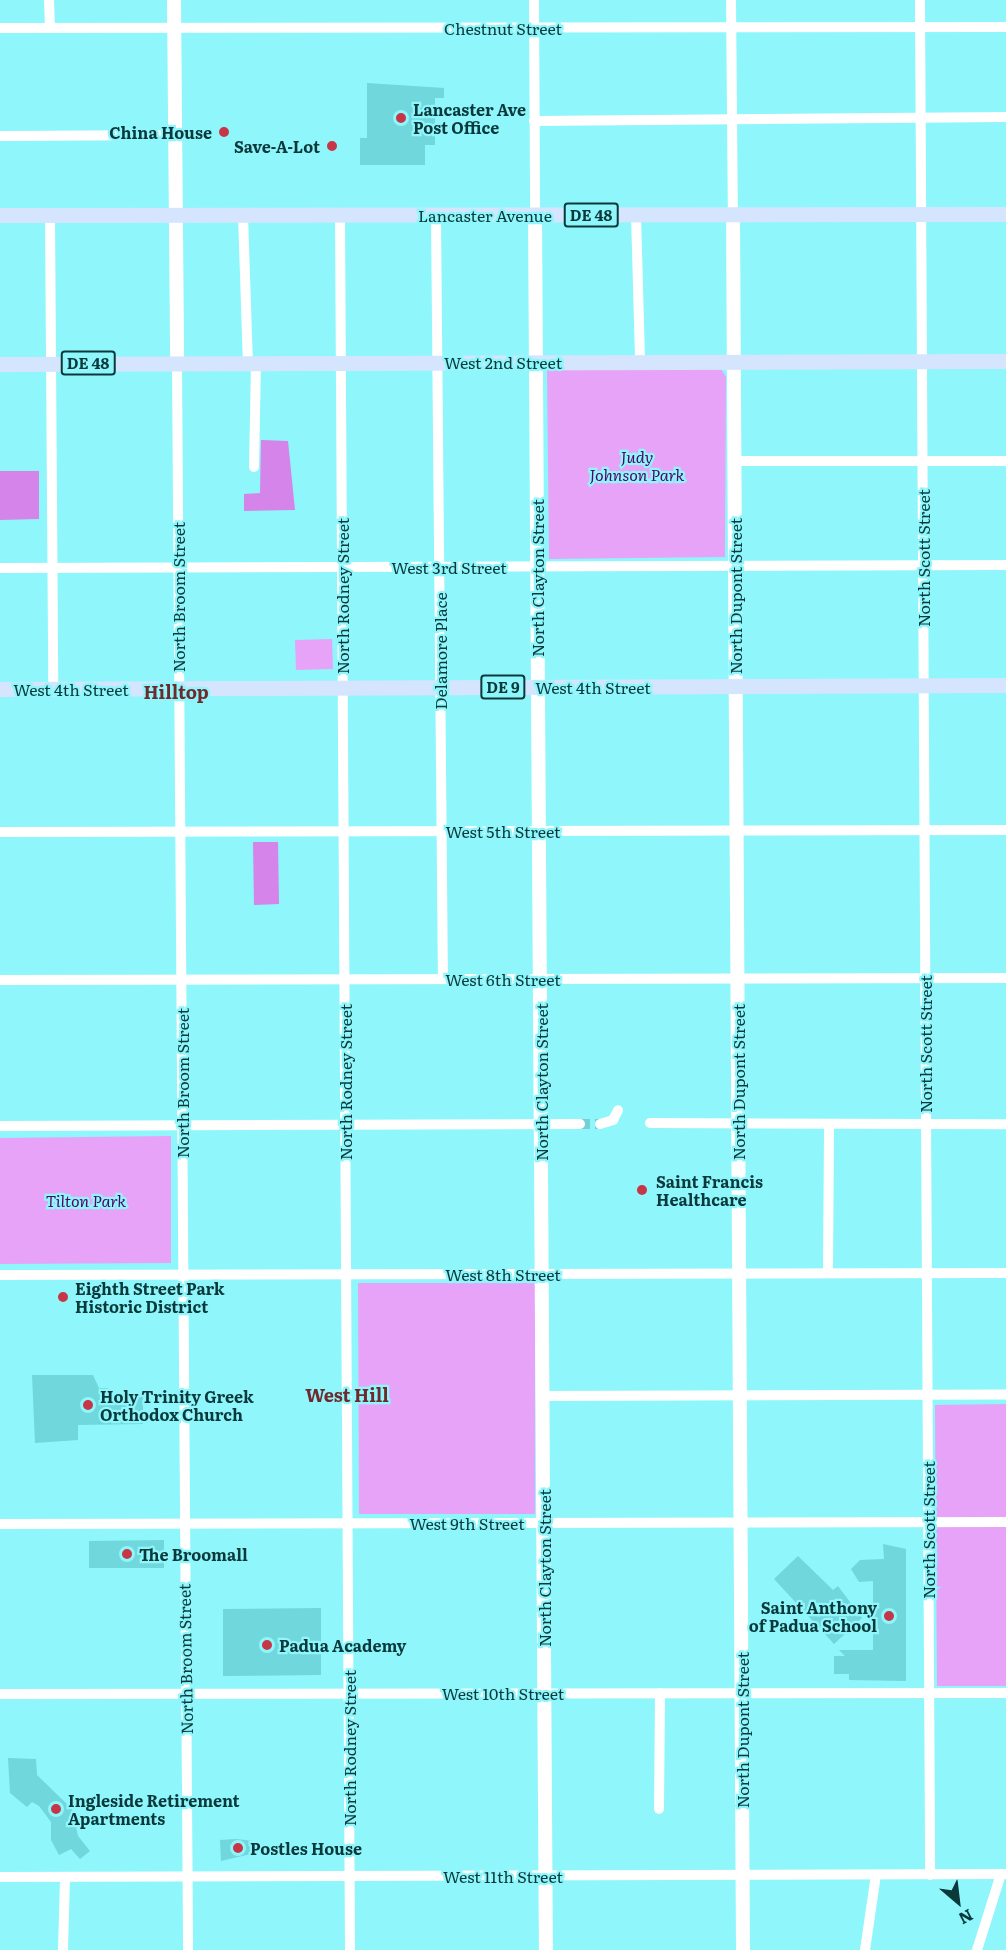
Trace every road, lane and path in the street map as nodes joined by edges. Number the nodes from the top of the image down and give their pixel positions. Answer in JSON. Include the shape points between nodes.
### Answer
{"nodes":[{"id":1,"x":49,"y":0,"type":"edge"},
{"id":2,"x":174,"y":0,"type":"edge"},
{"id":3,"x":534,"y":0,"type":"edge"},
{"id":4,"x":731,"y":0,"type":"edge"},
{"id":5,"x":920,"y":0,"type":"edge"},
{"id":6,"x":732,"y":27,"type":"junction"},
{"id":7,"x":920,"y":27,"type":"junction"},
{"id":8,"x":1006,"y":27,"type":"edge"},
{"id":9,"x":0,"y":28,"type":"edge"},
{"id":10,"x":50,"y":28,"type":"junction"},
{"id":11,"x":174,"y":28,"type":"junction"},
{"id":12,"x":534,"y":28,"type":"junction"},
{"id":13,"x":921,"y":116,"type":"junction"},
{"id":14,"x":732,"y":117,"type":"junction"},
{"id":15,"x":1006,"y":117,"type":"edge"},
{"id":16,"x":534,"y":121,"type":"junction"},
{"id":17,"x":175,"y":135,"type":"junction"},
{"id":18,"x":0,"y":136,"type":"edge"},
{"id":19,"x":921,"y":214,"type":"junction"},
{"id":20,"x":1006,"y":214,"type":"edge"},
{"id":21,"x":0,"y":215,"type":"edge"},
{"id":22,"x":50,"y":215,"type":"junction"},
{"id":23,"x":176,"y":215,"type":"junction"},
{"id":24,"x":243,"y":215,"type":"junction"},
{"id":25,"x":340,"y":215,"type":"junction"},
{"id":26,"x":436,"y":215,"type":"junction"},
{"id":27,"x":535,"y":215,"type":"junction"},
{"id":28,"x":636,"y":215,"type":"junction"},
{"id":29,"x":733,"y":215,"type":"junction"},
{"id":30,"x":1006,"y":361,"type":"edge"},
{"id":31,"x":536,"y":362,"type":"junction"},
{"id":32,"x":639,"y":362,"type":"junction"},
{"id":33,"x":734,"y":362,"type":"junction"},
{"id":34,"x":922,"y":362,"type":"junction"},
{"id":35,"x":51,"y":363,"type":"junction"},
{"id":36,"x":177,"y":363,"type":"junction"},
{"id":37,"x":252,"y":363,"type":"junction"},
{"id":38,"x":341,"y":363,"type":"junction"},
{"id":39,"x":438,"y":363,"type":"junction"},
{"id":40,"x":0,"y":364,"type":"edge"},
{"id":41,"x":734,"y":461,"type":"junction"},
{"id":42,"x":922,"y":461,"type":"junction"},
{"id":43,"x":1006,"y":461,"type":"edge"},
{"id":44,"x":254,"y":467,"type":"dead end"},
{"id":45,"x":1006,"y":565,"type":"edge"},
{"id":46,"x":735,"y":566,"type":"junction"},
{"id":47,"x":923,"y":566,"type":"junction"},
{"id":48,"x":342,"y":567,"type":"junction"},
{"id":49,"x":440,"y":567,"type":"junction"},
{"id":50,"x":537,"y":567,"type":"junction"},
{"id":51,"x":0,"y":568,"type":"edge"},
{"id":52,"x":52,"y":568,"type":"junction"},
{"id":53,"x":178,"y":568,"type":"junction"},
{"id":54,"x":924,"y":685,"type":"junction"},
{"id":55,"x":1006,"y":685,"type":"edge"},
{"id":56,"x":735,"y":686,"type":"junction"},
{"id":57,"x":440,"y":687,"type":"junction"},
{"id":58,"x":538,"y":687,"type":"junction"},
{"id":59,"x":179,"y":688,"type":"junction"},
{"id":60,"x":343,"y":688,"type":"junction"},
{"id":61,"x":0,"y":689,"type":"edge"},
{"id":62,"x":53,"y":689,"type":"junction"},
{"id":63,"x":736,"y":830,"type":"junction"},
{"id":64,"x":924,"y":830,"type":"junction"},
{"id":65,"x":1006,"y":830,"type":"edge"},
{"id":66,"x":344,"y":831,"type":"junction"},
{"id":67,"x":442,"y":831,"type":"junction"},
{"id":68,"x":539,"y":831,"type":"junction"},
{"id":69,"x":0,"y":832,"type":"edge"},
{"id":70,"x":180,"y":832,"type":"junction"},
{"id":71,"x":925,"y":978,"type":"junction"},
{"id":72,"x":1006,"y":978,"type":"edge"},
{"id":73,"x":443,"y":979,"type":"junction"},
{"id":74,"x":540,"y":979,"type":"junction"},
{"id":75,"x":737,"y":979,"type":"junction"},
{"id":76,"x":0,"y":980,"type":"edge"},
{"id":77,"x":181,"y":980,"type":"junction"},
{"id":78,"x":345,"y":980,"type":"junction"},
{"id":79,"x":618,"y":1110,"type":"dead end"},
{"id":80,"x":650,"y":1123,"type":"dead end"},
{"id":81,"x":580,"y":1124,"type":"tunnel mouth"},
{"id":82,"x":600,"y":1124,"type":"tunnel mouth"},
{"id":83,"x":738,"y":1124,"type":"junction"},
{"id":84,"x":830,"y":1124,"type":"junction"},
{"id":85,"x":926,"y":1124,"type":"junction"},
{"id":86,"x":1006,"y":1124,"type":"edge"},
{"id":87,"x":182,"y":1125,"type":"junction"},
{"id":88,"x":345,"y":1125,"type":"junction"},
{"id":89,"x":541,"y":1125,"type":"junction"},
{"id":90,"x":0,"y":1126,"type":"edge"},
{"id":91,"x":828,"y":1273,"type":"junction"},
{"id":92,"x":927,"y":1273,"type":"junction"},
{"id":93,"x":1006,"y":1273,"type":"edge"},
{"id":94,"x":346,"y":1274,"type":"junction"},
{"id":95,"x":542,"y":1274,"type":"junction"},
{"id":96,"x":739,"y":1274,"type":"junction"},
{"id":97,"x":0,"y":1275,"type":"edge"},
{"id":98,"x":183,"y":1275,"type":"junction"},
{"id":99,"x":927,"y":1394,"type":"junction"},
{"id":100,"x":1006,"y":1394,"type":"edge"},
{"id":101,"x":740,"y":1395,"type":"junction"},
{"id":102,"x":543,"y":1396,"type":"junction"},
{"id":103,"x":740,"y":1522,"type":"junction"},
{"id":104,"x":928,"y":1522,"type":"junction"},
{"id":105,"x":1006,"y":1522,"type":"edge"},
{"id":106,"x":185,"y":1523,"type":"junction"},
{"id":107,"x":348,"y":1523,"type":"junction"},
{"id":108,"x":543,"y":1523,"type":"junction"},
{"id":109,"x":0,"y":1524,"type":"edge"},
{"id":110,"x":545,"y":1693,"type":"junction"},
{"id":111,"x":660,"y":1693,"type":"junction"},
{"id":112,"x":741,"y":1693,"type":"junction"},
{"id":113,"x":929,"y":1693,"type":"junction"},
{"id":114,"x":1006,"y":1693,"type":"edge"},
{"id":115,"x":0,"y":1694,"type":"edge"},
{"id":116,"x":186,"y":1694,"type":"junction"},
{"id":117,"x":349,"y":1694,"type":"junction"},
{"id":118,"x":659,"y":1809,"type":"dead end"},
{"id":119,"x":1003,"y":1874,"type":"edge"},
{"id":120,"x":742,"y":1875,"type":"junction"},
{"id":121,"x":876,"y":1875,"type":"junction"},
{"id":122,"x":930,"y":1875,"type":"junction"},
{"id":123,"x":350,"y":1876,"type":"junction"},
{"id":124,"x":546,"y":1876,"type":"junction"},
{"id":125,"x":0,"y":1877,"type":"edge"},
{"id":126,"x":65,"y":1877,"type":"junction"},
{"id":127,"x":188,"y":1877,"type":"junction"},
{"id":128,"x":63,"y":1950,"type":"edge"},
{"id":129,"x":188,"y":1950,"type":"edge"},
{"id":130,"x":350,"y":1950,"type":"edge"},
{"id":131,"x":546,"y":1950,"type":"edge"},
{"id":132,"x":743,"y":1950,"type":"edge"},
{"id":133,"x":865,"y":1950,"type":"edge"},
{"id":134,"x":977,"y":1950,"type":"edge"}],
"edges":[{"from":1,"to":10,"type":"street"},
{"from":2,"to":11,"type":"street","name":"North Broom Street"},
{"from":3,"to":12,"type":"street"},
{"from":4,"to":6,"type":"street"},
{"from":5,"to":7,"type":"street","name":"North Scott Street"},
{"from":6,"to":7,"type":"street","name":"Chestnut Street"},
{"from":6,"to":12,"type":"street","name":"Chestnut Street"},
{"from":6,"to":14,"type":"street"},
{"from":7,"to":8,"type":"street","name":"Chestnut Street"},
{"from":7,"to":13,"type":"street","name":"North Scott Street"},
{"from":9,"to":10,"type":"street","name":"Chestnut Street"},
{"from":10,"to":11,"type":"street","name":"Chestnut Street"},
{"from":11,"to":12,"type":"street","name":"Chestnut Street"},
{"from":11,"to":17,"type":"street","name":"North Broom Street"},
{"from":12,"to":16,"type":"street"},
{"from":13,"to":14,"type":"street"},
{"from":13,"to":15,"type":"street"},
{"from":13,"to":19,"type":"street","name":"North Scott Street"},
{"from":14,"to":16,"type":"street"},
{"from":14,"to":29,"type":"street"},
{"from":16,"to":27,"type":"street"},
{"from":17,"to":18,"type":"street"},
{"from":17,"to":23,"type":"street","name":"North Broom Street"},
{"from":19,"to":20,"type":"main road","name":"Lancaster Avenue","number":"DE 48"},
{"from":19,"to":29,"type":"main road","name":"Lancaster Avenue","number":"DE 48"},
{"from":19,"to":34,"type":"street","name":"North Scott Street"},
{"from":21,"to":22,"type":"main road","name":"Lancaster Avenue","number":"DE 48"},
{"from":22,"to":23,"type":"main road","name":"Lancaster Avenue","number":"DE 48"},
{"from":22,"to":35,"type":"street"},
{"from":23,"to":24,"type":"main road","name":"Lancaster Avenue","number":"DE 48"},
{"from":23,"to":36,"type":"street","name":"North Broom Street"},
{"from":24,"to":25,"type":"main road","name":"Lancaster Avenue","number":"DE 48"},
{"from":24,"to":37,"type":"street"},
{"from":25,"to":26,"type":"main road","name":"Lancaster Avenue","number":"DE 48"},
{"from":25,"to":38,"type":"street","name":"North Rodney Street"},
{"from":26,"to":27,"type":"main road","name":"Lancaster Avenue","number":"DE 48"},
{"from":26,"to":39,"type":"street","name":"Delamore Place"},
{"from":27,"to":28,"type":"main road","name":"Lancaster Avenue","number":"DE 48"},
{"from":27,"to":31,"type":"street","name":"North Clayton Street"},
{"from":28,"to":29,"type":"main road","name":"Lancaster Avenue","number":"DE 48"},
{"from":28,"to":32,"type":"street"},
{"from":29,"to":33,"type":"street","name":"North Dupont Street"},
{"from":30,"to":34,"type":"main road","name":"West 2nd Street","number":"DE 48"},
{"from":31,"to":32,"type":"main road","name":"West 2nd Street","number":"DE 48"},
{"from":31,"to":39,"type":"main road","name":"West 2nd Street","number":"DE 48"},
{"from":31,"to":50,"type":"street","name":"North Clayton Street"},
{"from":32,"to":33,"type":"main road","name":"West 2nd Street","number":"DE 48"},
{"from":33,"to":34,"type":"main road","name":"West 2nd Street","number":"DE 48"},
{"from":33,"to":41,"type":"street","name":"North Dupont Street"},
{"from":34,"to":42,"type":"street","name":"North Scott Street"},
{"from":35,"to":36,"type":"main road","name":"West 2nd Street","number":"DE 48"},
{"from":35,"to":40,"type":"main road","name":"West 2nd Street","number":"DE 48"},
{"from":35,"to":52,"type":"street"},
{"from":36,"to":37,"type":"main road","name":"West 2nd Street","number":"DE 48"},
{"from":36,"to":53,"type":"street","name":"North Broom Street"},
{"from":37,"to":38,"type":"main road","name":"West 2nd Street","number":"DE 48"},
{"from":37,"to":44,"type":"street"},
{"from":38,"to":39,"type":"main road","name":"West 2nd Street","number":"DE 48"},
{"from":38,"to":48,"type":"street","name":"North Rodney Street"},
{"from":39,"to":49,"type":"street","name":"Delamore Place"},
{"from":41,"to":42,"type":"street"},
{"from":41,"to":46,"type":"street","name":"North Dupont Street"},
{"from":42,"to":43,"type":"street"},
{"from":42,"to":47,"type":"street","name":"North Scott Street"},
{"from":45,"to":47,"type":"street","name":"West 3rd Street"},
{"from":46,"to":47,"type":"street","name":"West 3rd Street"},
{"from":46,"to":50,"type":"street","name":"West 3rd Street"},
{"from":46,"to":56,"type":"street","name":"North Dupont Street"},
{"from":47,"to":54,"type":"street","name":"North Scott Street"},
{"from":48,"to":49,"type":"street","name":"West 3rd Street"},
{"from":48,"to":53,"type":"street","name":"West 3rd Street"},
{"from":48,"to":60,"type":"street","name":"North Rodney Street"},
{"from":49,"to":50,"type":"street","name":"West 3rd Street"},
{"from":49,"to":57,"type":"street","name":"Delamore Place"},
{"from":50,"to":58,"type":"street","name":"North Clayton Street"},
{"from":51,"to":52,"type":"street","name":"West 3rd Street"},
{"from":52,"to":53,"type":"street","name":"West 3rd Street"},
{"from":52,"to":62,"type":"street"},
{"from":53,"to":59,"type":"street","name":"North Broom Street"},
{"from":54,"to":55,"type":"main road","name":"West 4th Street","number":"DE 9"},
{"from":54,"to":56,"type":"main road","name":"West 4th Street","number":"DE 9"},
{"from":54,"to":64,"type":"street","name":"North Scott Street"},
{"from":56,"to":58,"type":"main road","name":"West 4th Street","number":"DE 9"},
{"from":56,"to":63,"type":"street","name":"North Dupont Street"},
{"from":57,"to":58,"type":"main road","name":"West 4th Street","number":"DE 9"},
{"from":57,"to":60,"type":"main road","name":"West 4th Street","number":"DE 9"},
{"from":57,"to":67,"type":"street","name":"Delamore Place"},
{"from":58,"to":68,"type":"street","name":"North Clayton Street"},
{"from":59,"to":60,"type":"main road","name":"West 4th Street","number":"DE 9"},
{"from":59,"to":62,"type":"main road","name":"West 4th Street","number":"DE 9"},
{"from":59,"to":70,"type":"street","name":"North Broom Street"},
{"from":60,"to":66,"type":"street","name":"North Rodney Street"},
{"from":61,"to":62,"type":"main road","name":"West 4th Street","number":"DE 9"},
{"from":63,"to":64,"type":"street","name":"West 5th Street"},
{"from":63,"to":68,"type":"street","name":"West 5th Street"},
{"from":63,"to":75,"type":"street","name":"North Dupont Street"},
{"from":64,"to":65,"type":"street","name":"West 5th Street"},
{"from":64,"to":71,"type":"street","name":"North Scott Street"},
{"from":66,"to":67,"type":"street","name":"West 5th Street"},
{"from":66,"to":70,"type":"street","name":"West 5th Street"},
{"from":66,"to":78,"type":"street","name":"North Rodney Street"},
{"from":67,"to":68,"type":"street","name":"West 5th Street"},
{"from":67,"to":73,"type":"street","name":"Delamore Place"},
{"from":68,"to":74,"type":"street","name":"North Clayton Street"},
{"from":69,"to":70,"type":"street","name":"West 5th Street"},
{"from":70,"to":77,"type":"street","name":"North Broom Street"},
{"from":71,"to":72,"type":"street","name":"West 6th Street"},
{"from":71,"to":75,"type":"street","name":"West 6th Street"},
{"from":71,"to":85,"type":"street","name":"North Scott Street"},
{"from":73,"to":74,"type":"street","name":"West 6th Street"},
{"from":73,"to":78,"type":"street","name":"West 6th Street"},
{"from":74,"to":75,"type":"street","name":"West 6th Street"},
{"from":74,"to":89,"type":"street","name":"North Clayton Street"},
{"from":75,"to":83,"type":"street","name":"North Dupont Street"},
{"from":76,"to":77,"type":"street","name":"West 6th Street"},
{"from":77,"to":78,"type":"street","name":"West 6th Street"},
{"from":77,"to":87,"type":"street","name":"North Broom Street"},
{"from":78,"to":88,"type":"street","name":"North Rodney Street"},
{"from":79,"to":82,"type":"street","via":[[613,1120]]},
{"from":80,"to":83,"type":"street"},
{"from":81,"to":89,"type":"street"},
{"from":83,"to":84,"type":"street"},
{"from":83,"to":96,"type":"street","name":"North Dupont Street"},
{"from":84,"to":85,"type":"street"},
{"from":84,"to":91,"type":"street"},
{"from":85,"to":86,"type":"street"},
{"from":85,"to":92,"type":"street","name":"North Scott Street"},
{"from":87,"to":88,"type":"street"},
{"from":87,"to":90,"type":"street"},
{"from":87,"to":98,"type":"street","name":"North Broom Street"},
{"from":88,"to":89,"type":"street"},
{"from":88,"to":94,"type":"street","name":"North Rodney Street"},
{"from":89,"to":95,"type":"street","name":"North Clayton Street"},
{"from":91,"to":92,"type":"street","name":"West 8th Street"},
{"from":91,"to":96,"type":"street","name":"West 8th Street"},
{"from":92,"to":93,"type":"street","name":"West 8th Street"},
{"from":92,"to":99,"type":"street","name":"North Scott Street"},
{"from":94,"to":95,"type":"street","name":"West 8th Street"},
{"from":94,"to":98,"type":"street","name":"West 8th Street"},
{"from":94,"to":107,"type":"street","name":"North Rodney Street"},
{"from":95,"to":96,"type":"street","name":"West 8th Street"},
{"from":95,"to":102,"type":"street","name":"North Clayton Street"},
{"from":96,"to":101,"type":"street","name":"North Dupont Street"},
{"from":97,"to":98,"type":"street","name":"West 8th Street"},
{"from":98,"to":106,"type":"street","name":"North Broom Street"},
{"from":99,"to":100,"type":"street"},
{"from":99,"to":101,"type":"street"},
{"from":99,"to":104,"type":"street","name":"North Scott Street"},
{"from":101,"to":102,"type":"street"},
{"from":101,"to":103,"type":"street","name":"North Dupont Street"},
{"from":102,"to":108,"type":"street","name":"North Clayton Street"},
{"from":103,"to":104,"type":"street","name":"West 9th Street"},
{"from":103,"to":108,"type":"street","name":"West 9th Street"},
{"from":103,"to":112,"type":"street","name":"North Dupont Street"},
{"from":104,"to":105,"type":"street","name":"West 9th Street"},
{"from":104,"to":113,"type":"street","name":"North Scott Street"},
{"from":106,"to":107,"type":"street","name":"West 9th Street"},
{"from":106,"to":109,"type":"street","name":"West 9th Street"},
{"from":106,"to":116,"type":"street","name":"North Broom Street"},
{"from":107,"to":108,"type":"street","name":"West 9th Street"},
{"from":107,"to":117,"type":"street","name":"North Rodney Street"},
{"from":108,"to":110,"type":"street","name":"North Clayton Street"},
{"from":110,"to":111,"type":"street","name":"West 10th Street"},
{"from":110,"to":117,"type":"street","name":"West 10th Street"},
{"from":110,"to":124,"type":"street","name":"North Clayton Street"},
{"from":111,"to":112,"type":"street","name":"West 10th Street"},
{"from":111,"to":118,"type":"street"},
{"from":112,"to":113,"type":"street","name":"West 10th Street"},
{"from":112,"to":120,"type":"street","name":"North Dupont Street"},
{"from":113,"to":114,"type":"street","name":"West 10th Street"},
{"from":113,"to":122,"type":"street","name":"North Scott Street"},
{"from":115,"to":116,"type":"street","name":"West 10th Street"},
{"from":116,"to":117,"type":"street","name":"West 10th Street"},
{"from":116,"to":127,"type":"street","name":"North Broom Street"},
{"from":117,"to":123,"type":"street","name":"North Rodney Street"},
{"from":119,"to":122,"type":"street","name":"West 11th Street"},
{"from":119,"to":134,"type":"street"},
{"from":120,"to":121,"type":"street","name":"West 11th Street"},
{"from":120,"to":124,"type":"street","name":"West 11th Street"},
{"from":120,"to":132,"type":"street","name":"North Dupont Street"},
{"from":121,"to":122,"type":"street","name":"West 11th Street"},
{"from":121,"to":133,"type":"street"},
{"from":123,"to":124,"type":"street","name":"West 11th Street"},
{"from":123,"to":127,"type":"street","name":"West 11th Street"},
{"from":123,"to":130,"type":"street","name":"North Rodney Street"},
{"from":124,"to":131,"type":"street","name":"North Clayton Street"},
{"from":125,"to":126,"type":"street","name":"West 11th Street"},
{"from":126,"to":127,"type":"street","name":"West 11th Street"},
{"from":126,"to":128,"type":"street"},
{"from":127,"to":129,"type":"street","name":"North Broom Street"}]}
